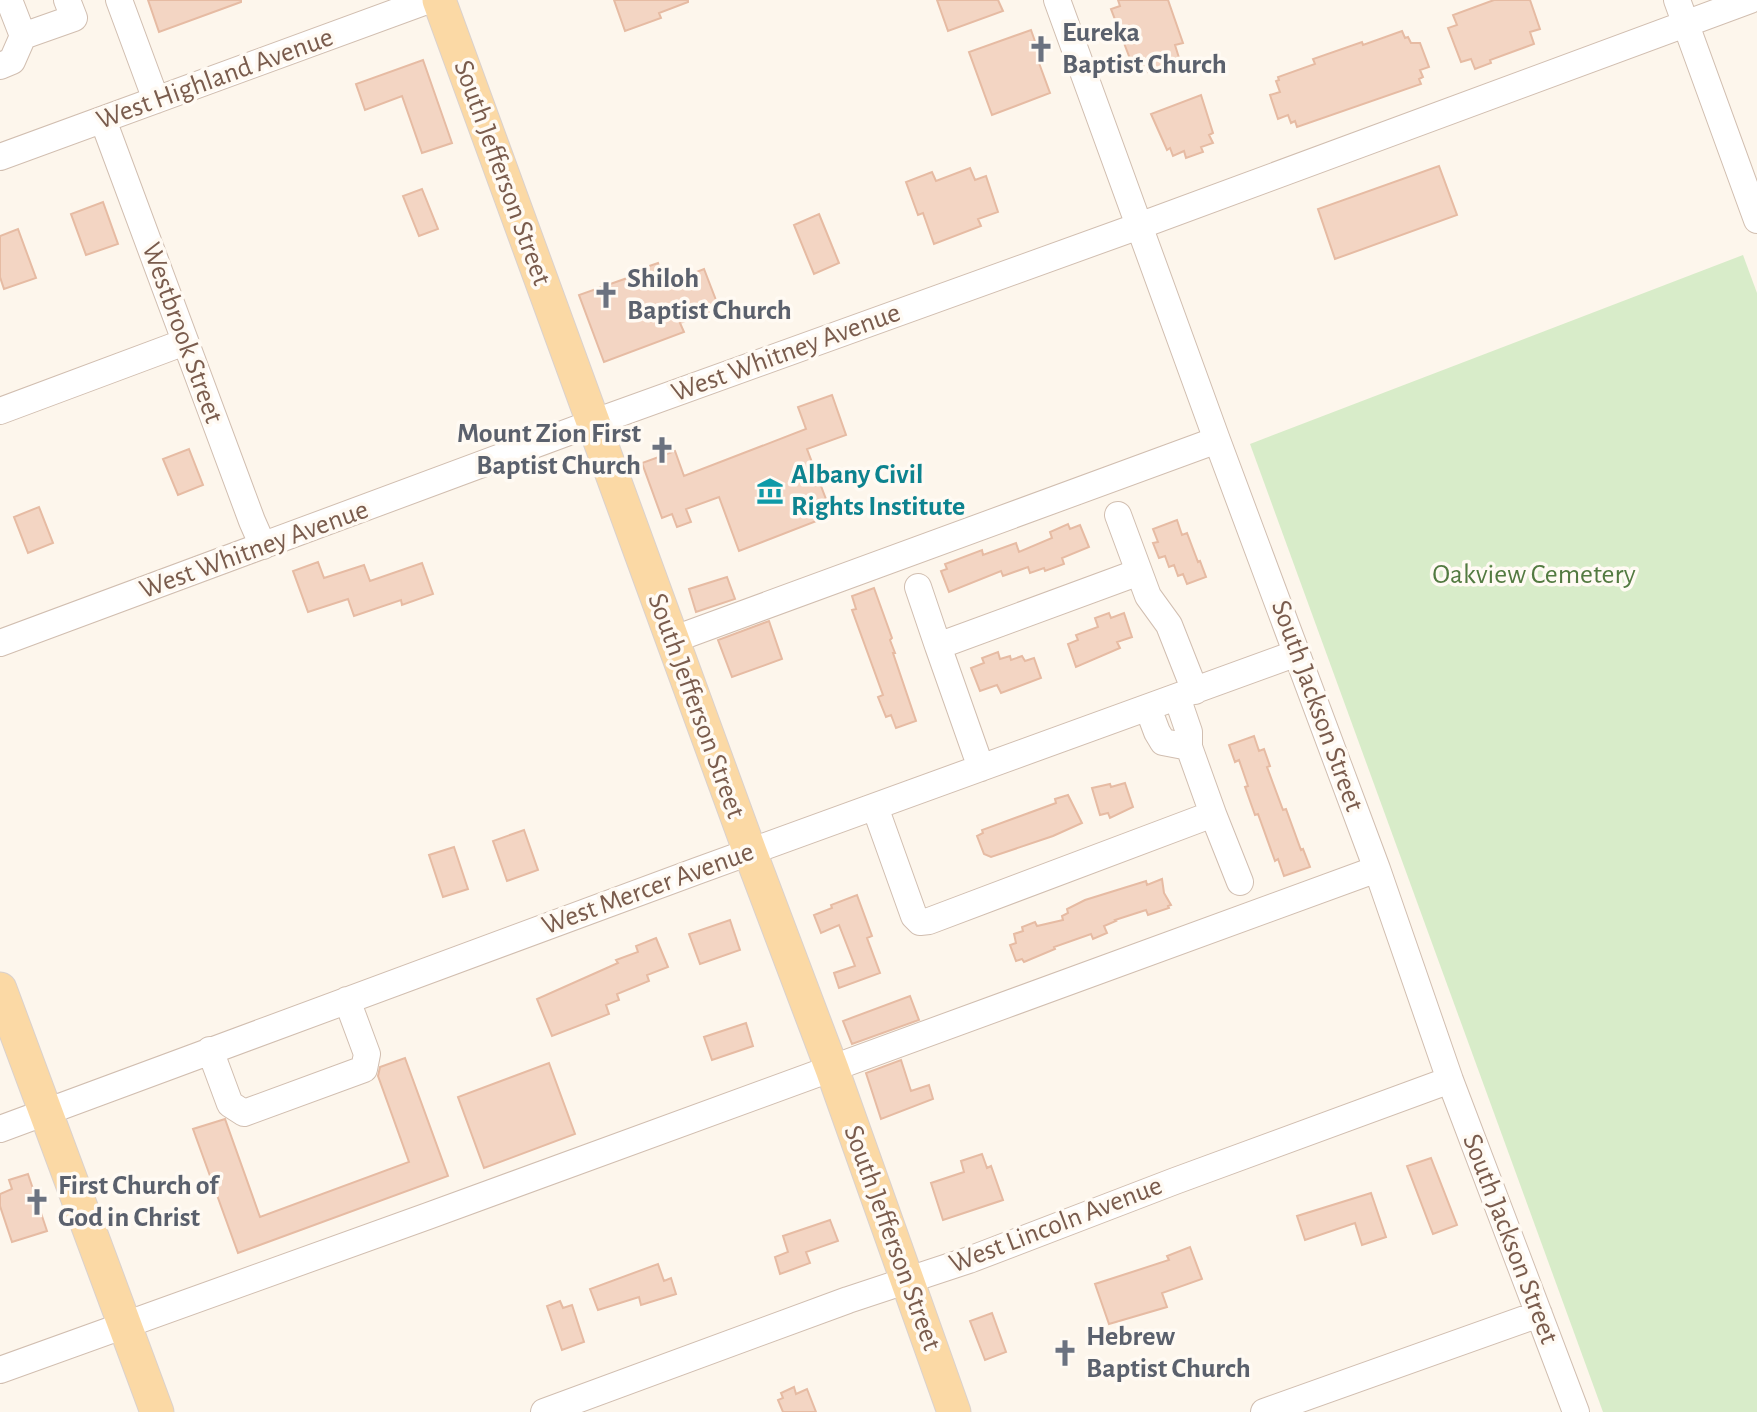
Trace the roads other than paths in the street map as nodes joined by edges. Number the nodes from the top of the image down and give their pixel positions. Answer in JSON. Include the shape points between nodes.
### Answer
{"nodes":[{"id":1,"x":9,"y":0,"type":"edge"},
{"id":2,"x":67,"y":0,"type":"edge"},
{"id":3,"x":119,"y":0,"type":"edge"},
{"id":4,"x":429,"y":0,"type":"edge"},
{"id":5,"x":439,"y":0,"type":"edge"},
{"id":6,"x":1057,"y":0,"type":"edge"},
{"id":7,"x":1750,"y":0,"type":"edge"},
{"id":8,"x":1681,"y":12,"type":"edge"},
{"id":9,"x":23,"y":36,"type":"junction"},
{"id":10,"x":0,"y":66,"type":"edge"},
{"id":11,"x":156,"y":100,"type":"junction"},
{"id":12,"x":103,"y":120,"type":"junction"},
{"id":13,"x":0,"y":158,"type":"edge"},
{"id":14,"x":1757,"y":220,"type":"edge"},
{"id":15,"x":1139,"y":226,"type":"junction"},
{"id":16,"x":185,"y":342,"type":"junction"},
{"id":17,"x":0,"y":411,"type":"edge"},
{"id":18,"x":594,"y":424,"type":"junction"},
{"id":19,"x":1217,"y":440,"type":"junction"},
{"id":20,"x":1118,"y":515,"type":"dead end"},
{"id":21,"x":263,"y":546,"type":"junction"},
{"id":22,"x":1139,"y":572,"type":"junction"},
{"id":23,"x":918,"y":587,"type":"dead end"},
{"id":24,"x":673,"y":640,"type":"junction"},
{"id":25,"x":0,"y":643,"type":"edge"},
{"id":26,"x":939,"y":646,"type":"junction"},
{"id":27,"x":1297,"y":653,"type":"junction"},
{"id":28,"x":1186,"y":694,"type":"junction"},
{"id":29,"x":1148,"y":708,"type":"junction"},
{"id":30,"x":1189,"y":747,"type":"junction"},
{"id":31,"x":981,"y":768,"type":"junction"},
{"id":32,"x":875,"y":807,"type":"junction"},
{"id":33,"x":1213,"y":814,"type":"junction"},
{"id":34,"x":750,"y":852,"type":"junction"},
{"id":35,"x":1377,"y":869,"type":"junction"},
{"id":36,"x":1240,"y":882,"type":"dead end"},
{"id":37,"x":0,"y":989,"type":"edge"},
{"id":38,"x":347,"y":1000,"type":"junction"},
{"id":39,"x":210,"y":1050,"type":"junction"},
{"id":40,"x":832,"y":1069,"type":"junction"},
{"id":41,"x":1450,"y":1080,"type":"junction"},
{"id":42,"x":45,"y":1112,"type":"junction"},
{"id":43,"x":0,"y":1129,"type":"edge"},
{"id":44,"x":906,"y":1279,"type":"junction"},
{"id":45,"x":1539,"y":1314,"type":"junction"},
{"id":46,"x":125,"y":1326,"type":"junction"},
{"id":47,"x":0,"y":1370,"type":"edge"},
{"id":48,"x":157,"y":1412,"type":"edge"},
{"id":49,"x":544,"y":1412,"type":"edge"},
{"id":50,"x":954,"y":1412,"type":"edge"},
{"id":51,"x":1264,"y":1412,"type":"edge"},
{"id":52,"x":1576,"y":1412,"type":"edge"}],
"edges":[{"from":1,"to":9,"type":"street"},
{"from":2,"to":9,"type":"street","via":[[74,18]]},
{"from":3,"to":11,"type":"street"},
{"from":4,"to":11,"type":"street","name":"West Highland Avenue"},
{"from":5,"to":18,"type":"main road","name":"South Jefferson Street"},
{"from":6,"to":15,"type":"street","name":"South Jackson Street"},
{"from":7,"to":8,"type":"street"},
{"from":8,"to":14,"type":"street"},
{"from":8,"to":15,"type":"street","name":"West Whitney Avenue"},
{"from":9,"to":10,"type":"street","via":[[12,61]]},
{"from":11,"to":12,"type":"street","name":"West Highland Avenue"},
{"from":12,"to":13,"type":"street","name":"West Highland Avenue"},
{"from":12,"to":16,"type":"street","name":"Westbrook Street"},
{"from":15,"to":18,"type":"street","name":"West Whitney Avenue"},
{"from":15,"to":19,"type":"street","name":"South Jackson Street"},
{"from":16,"to":17,"type":"street"},
{"from":16,"to":21,"type":"street","name":"Westbrook Street"},
{"from":18,"to":21,"type":"street","name":"West Whitney Avenue"},
{"from":18,"to":24,"type":"main road","name":"South Jefferson Street"},
{"from":19,"to":24,"type":"street"},
{"from":19,"to":27,"type":"street","name":"South Jackson Street"},
{"from":20,"to":22,"type":"street"},
{"from":21,"to":25,"type":"street","name":"West Whitney Avenue"},
{"from":22,"to":26,"type":"street"},
{"from":22,"to":28,"type":"street","via":[[1148,596],[1169,625]]},
{"from":23,"to":26,"type":"street"},
{"from":24,"to":34,"type":"main road","name":"South Jefferson Street"},
{"from":26,"to":31,"type":"street"},
{"from":27,"to":28,"type":"street","name":"West Mercer Avenue"},
{"from":27,"to":35,"type":"street","name":"South Jackson Street"},
{"from":28,"to":29,"type":"street","name":"West Mercer Avenue"},
{"from":28,"to":30,"type":"street"},
{"from":29,"to":30,"type":"street","via":[[1163,742]]},
{"from":29,"to":31,"type":"street","name":"West Mercer Avenue"},
{"from":30,"to":33,"type":"street"},
{"from":31,"to":32,"type":"street","name":"West Mercer Avenue"},
{"from":32,"to":33,"type":"street","via":[[920,922]]},
{"from":32,"to":34,"type":"street","name":"West Mercer Avenue"},
{"from":33,"to":36,"type":"street"},
{"from":34,"to":38,"type":"street","name":"West Mercer Avenue"},
{"from":34,"to":40,"type":"main road","name":"South Jefferson Street"},
{"from":35,"to":40,"type":"street"},
{"from":35,"to":41,"type":"street","name":"South Jackson Street"},
{"from":37,"to":42,"type":"main road"},
{"from":38,"to":39,"type":"street","name":"West Mercer Avenue"},
{"from":38,"to":39,"type":"street","via":[[367,1054],[364,1069],[256,1109],[244,1113],[230,1104]]},
{"from":39,"to":42,"type":"street","name":"West Mercer Avenue"},
{"from":40,"to":44,"type":"main road","name":"South Jefferson Street"},
{"from":40,"to":46,"type":"street"},
{"from":41,"to":44,"type":"street","name":"West Lincoln Avenue","via":[[969,1260]]},
{"from":41,"to":45,"type":"street","name":"South Jackson Street"},
{"from":42,"to":43,"type":"street","name":"West Mercer Avenue"},
{"from":42,"to":46,"type":"main road"},
{"from":44,"to":49,"type":"street","name":"West Lincoln Avenue"},
{"from":44,"to":50,"type":"main road","name":"South Jefferson Street"},
{"from":45,"to":51,"type":"street"},
{"from":45,"to":52,"type":"street","name":"South Jackson Street"},
{"from":46,"to":47,"type":"street"},
{"from":46,"to":48,"type":"main road"}]}
